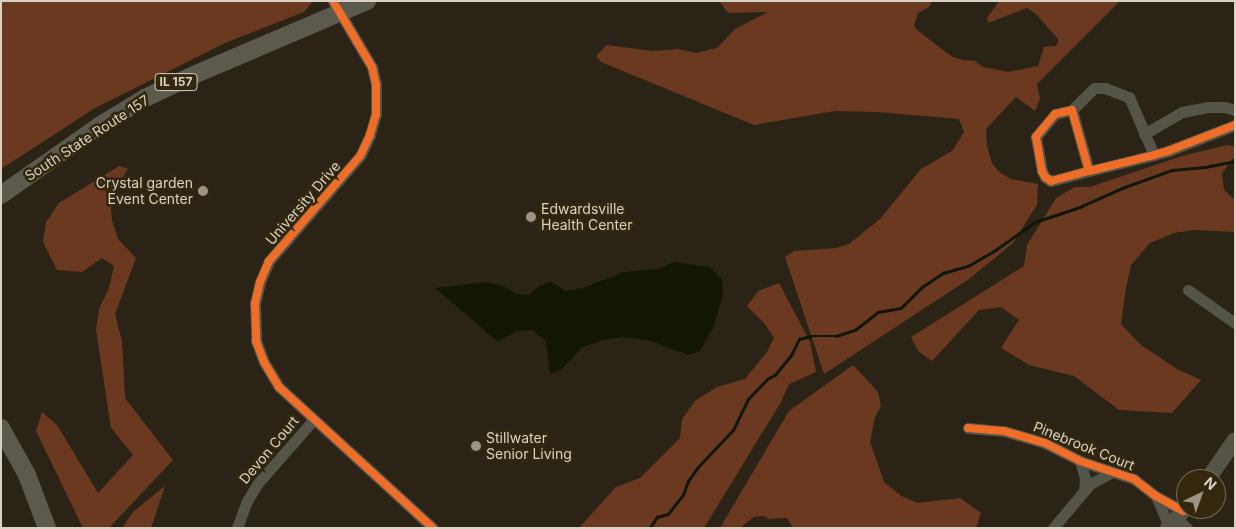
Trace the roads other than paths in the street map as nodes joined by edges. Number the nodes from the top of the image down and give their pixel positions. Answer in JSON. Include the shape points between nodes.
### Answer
{"nodes":[{"id":1,"x":367,"y":1,"type":"edge"},
{"id":2,"x":336,"y":8,"type":"edge"},
{"id":3,"x":1072,"y":110,"type":"junction"},
{"id":4,"x":1235,"y":110,"type":"edge"},
{"id":5,"x":1235,"y":125,"type":"edge"},
{"id":6,"x":1144,"y":134,"type":"junction"},
{"id":7,"x":1154,"y":155,"type":"junction"},
{"id":8,"x":1089,"y":171,"type":"junction"},
{"id":9,"x":1,"y":195,"type":"edge"},
{"id":10,"x":1188,"y":290,"type":"dead end"},
{"id":11,"x":1235,"y":323,"type":"edge"},
{"id":12,"x":314,"y":420,"type":"junction"},
{"id":13,"x":1,"y":428,"type":"edge"},
{"id":14,"x":968,"y":428,"type":"dead end"},
{"id":15,"x":1235,"y":440,"type":"edge"},
{"id":16,"x":1080,"y":461,"type":"junction"},
{"id":17,"x":1215,"y":469,"type":"edge"},
{"id":18,"x":1111,"y":473,"type":"junction"},
{"id":19,"x":1084,"y":491,"type":"junction"},
{"id":20,"x":1156,"y":496,"type":"junction"},
{"id":21,"x":1178,"y":520,"type":"edge"},
{"id":22,"x":47,"y":528,"type":"edge"},
{"id":23,"x":237,"y":528,"type":"edge"},
{"id":24,"x":433,"y":528,"type":"edge"},
{"id":25,"x":1053,"y":528,"type":"edge"}],
"edges":[{"from":1,"to":2,"type":"main road","name":"South State Route 157","number":"IL 157"},
{"from":2,"to":9,"type":"main road","name":"South State Route 157","number":"IL 157","via":[[145,98]]},
{"from":2,"to":12,"type":"street","name":"University Drive","via":[[372,67],[376,114],[360,156],[269,261],[255,303],[256,341],[264,362],[279,387]]},
{"from":3,"to":6,"type":"street","via":[[1094,88],[1105,88],[1129,97]]},
{"from":3,"to":8,"type":"street"},
{"from":3,"to":8,"type":"street","via":[[1055,114],[1036,137],[1042,171],[1051,181]]},
{"from":4,"to":6,"type":"street","via":[[1225,107],[1182,112]]},
{"from":5,"to":7,"type":"street"},
{"from":6,"to":7,"type":"street"},
{"from":7,"to":8,"type":"street"},
{"from":10,"to":11,"type":"street"},
{"from":12,"to":23,"type":"street","name":"Devon Court","via":[[258,482]]},
{"from":12,"to":24,"type":"street","name":"University Drive"},
{"from":13,"to":22,"type":"main road","via":[[27,475]]},
{"from":14,"to":16,"type":"street","name":"Pinebrook Court","via":[[1026,436]]},
{"from":15,"to":17,"type":"street"},
{"from":16,"to":18,"type":"street","name":"Pinebrook Court"},
{"from":16,"to":19,"type":"street","name":"Pinebrook Court","via":[[1085,478]]},
{"from":18,"to":19,"type":"street","name":"Pinebrook Court"},
{"from":18,"to":20,"type":"street","name":"Pinebrook Court","via":[[1134,479]]},
{"from":19,"to":25,"type":"street","name":"Pinebrook Court"},
{"from":20,"to":21,"type":"street","name":"Pinebrook Court"},
{"from":20,"to":21,"type":"street","name":"Pinebrook Court"}]}
